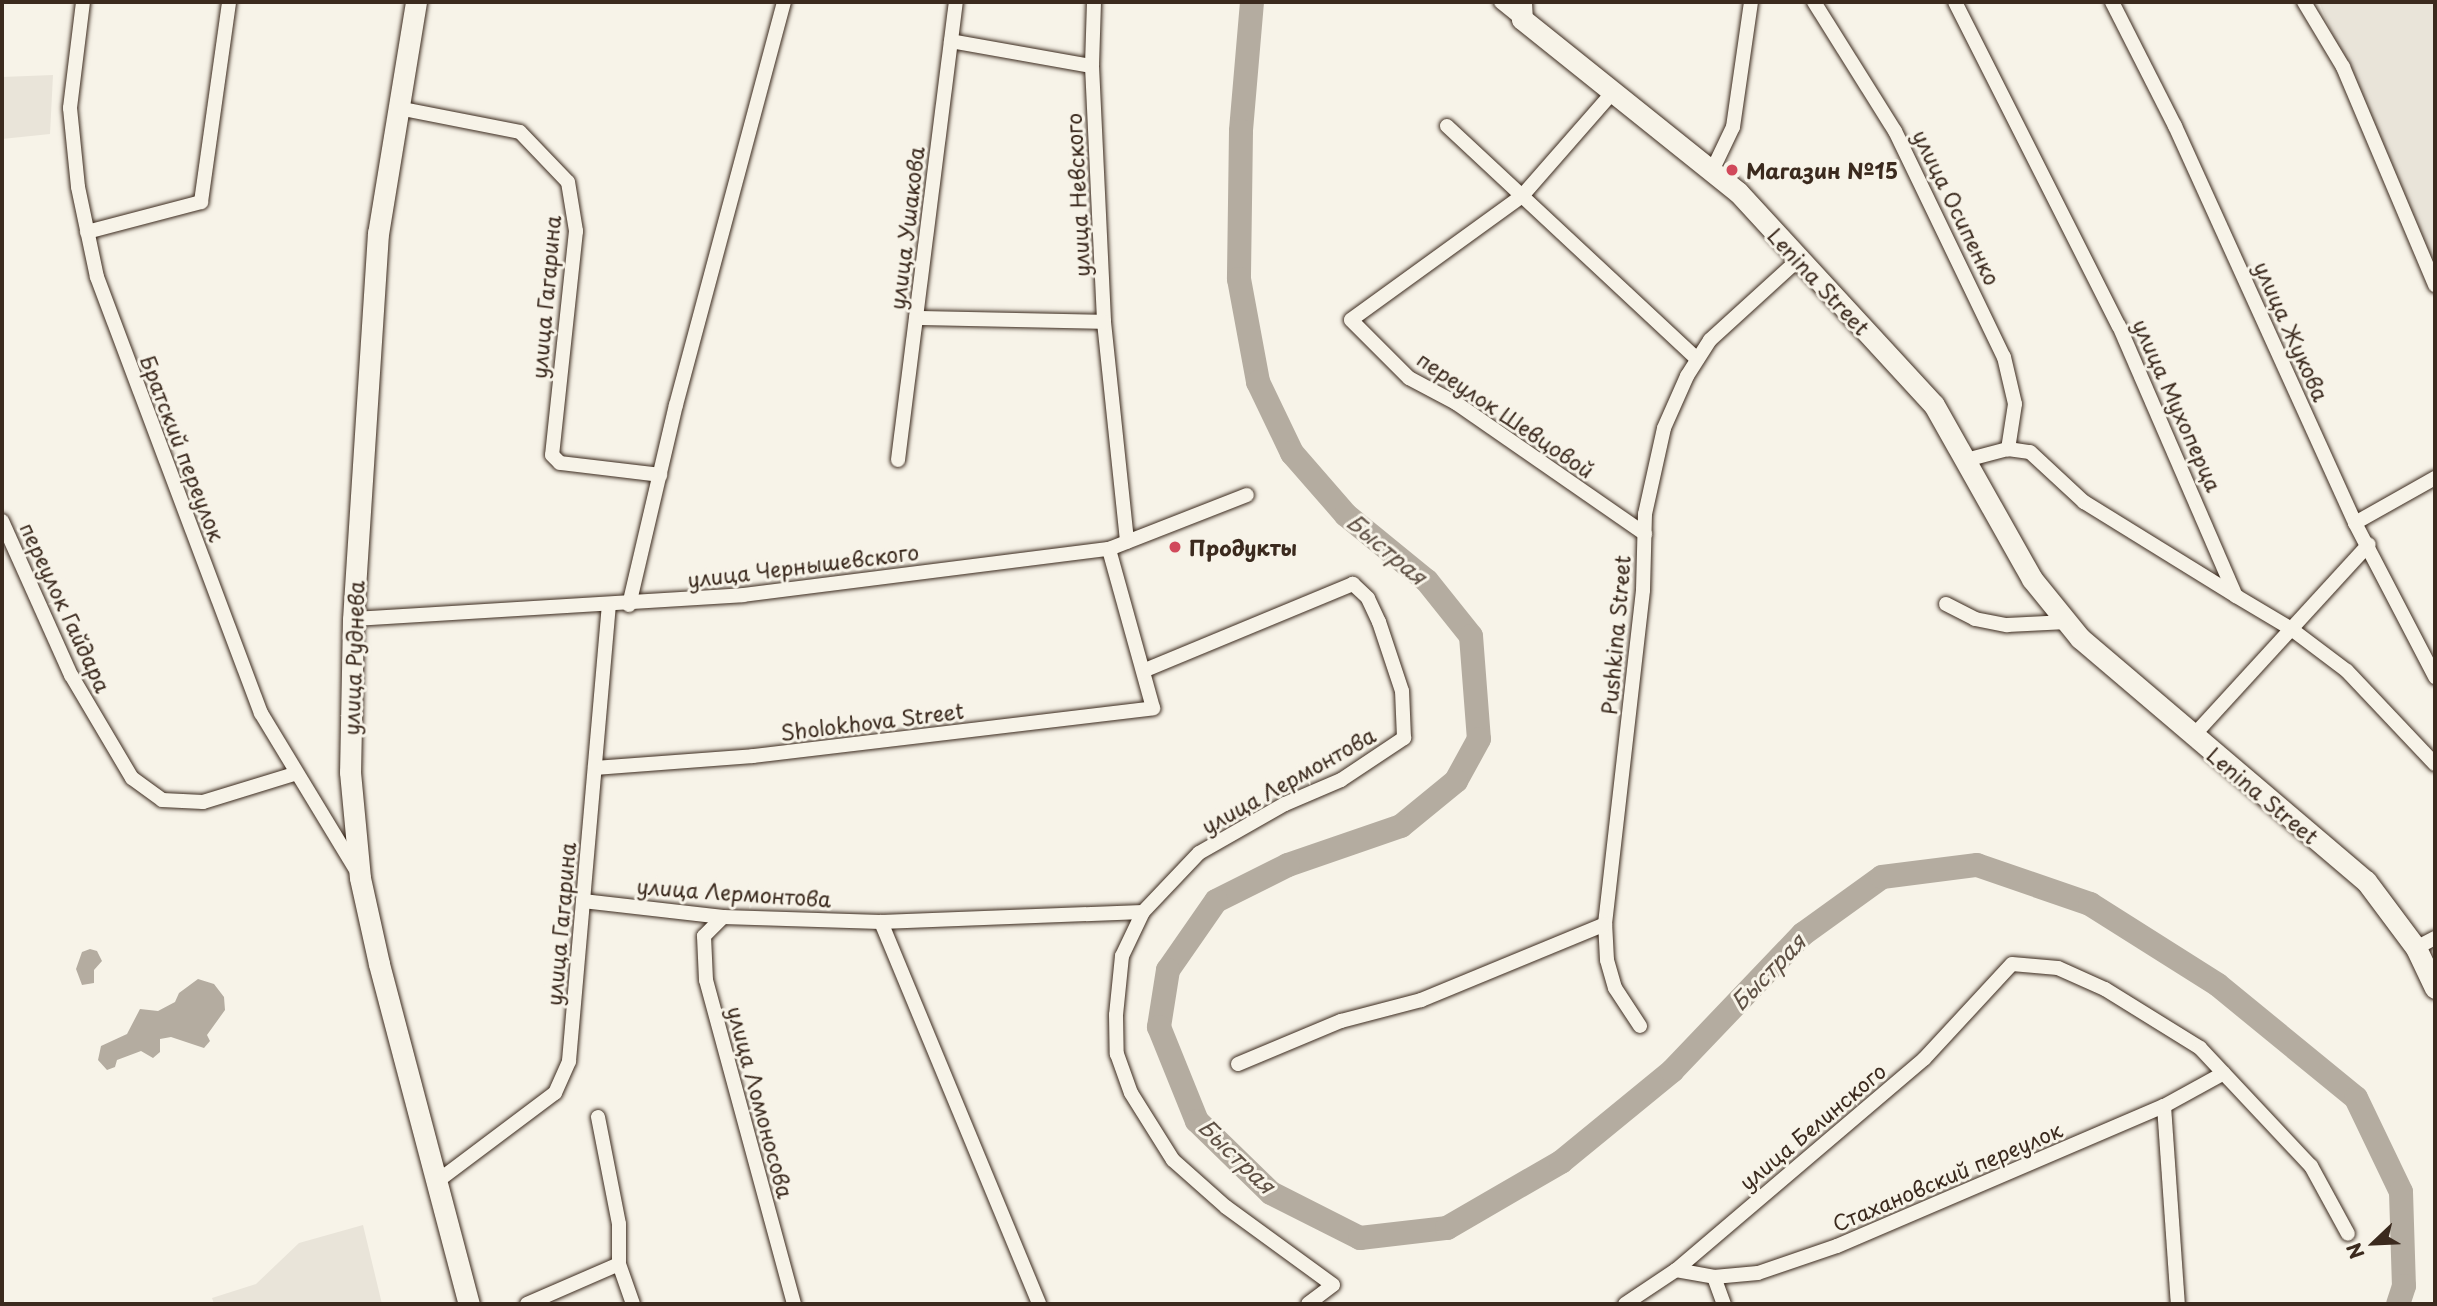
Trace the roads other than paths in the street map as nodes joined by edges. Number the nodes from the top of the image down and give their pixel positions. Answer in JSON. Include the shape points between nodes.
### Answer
{"nodes":[{"id":1,"x":83,"y":2,"type":"edge"},
{"id":2,"x":229,"y":2,"type":"edge"},
{"id":3,"x":416,"y":2,"type":"edge"},
{"id":4,"x":784,"y":2,"type":"edge"},
{"id":5,"x":956,"y":2,"type":"edge"},
{"id":6,"x":1094,"y":2,"type":"edge"},
{"id":7,"x":1501,"y":2,"type":"edge"},
{"id":8,"x":1751,"y":2,"type":"edge"},
{"id":9,"x":1814,"y":2,"type":"edge"},
{"id":10,"x":1955,"y":2,"type":"edge"},
{"id":11,"x":2112,"y":2,"type":"edge"},
{"id":12,"x":2304,"y":2,"type":"edge"},
{"id":13,"x":1521,"y":10,"type":"edge"},
{"id":14,"x":951,"y":41,"type":"junction"},
{"id":15,"x":1092,"y":66,"type":"junction"},
{"id":16,"x":1614,"y":92,"type":"junction"},
{"id":17,"x":398,"y":108,"type":"junction"},
{"id":18,"x":1447,"y":126,"type":"dead end"},
{"id":19,"x":1712,"y":171,"type":"junction"},
{"id":20,"x":1522,"y":196,"type":"junction"},
{"id":21,"x":87,"y":232,"type":"junction"},
{"id":22,"x":1798,"y":260,"type":"junction"},
{"id":23,"x":2435,"y":285,"type":"edge"},
{"id":24,"x":916,"y":318,"type":"junction"},
{"id":25,"x":1104,"y":322,"type":"junction"},
{"id":26,"x":1698,"y":359,"type":"junction"},
{"id":27,"x":2008,"y":449,"type":"junction"},
{"id":28,"x":898,"y":460,"type":"dead end"},
{"id":29,"x":1966,"y":460,"type":"junction"},
{"id":30,"x":660,"y":475,"type":"junction"},
{"id":31,"x":2435,"y":478,"type":"edge"},
{"id":32,"x":1247,"y":495,"type":"dead end"},
{"id":33,"x":2,"y":521,"type":"edge"},
{"id":34,"x":2356,"y":523,"type":"junction"},
{"id":35,"x":1644,"y":534,"type":"junction"},
{"id":36,"x":1127,"y":542,"type":"junction"},
{"id":37,"x":2369,"y":544,"type":"junction"},
{"id":38,"x":1110,"y":549,"type":"junction"},
{"id":39,"x":2236,"y":596,"type":"junction"},
{"id":40,"x":1946,"y":604,"type":"dead end"},
{"id":41,"x":629,"y":605,"type":"junction"},
{"id":42,"x":609,"y":606,"type":"junction"},
{"id":43,"x":353,"y":619,"type":"junction"},
{"id":44,"x":2067,"y":622,"type":"junction"},
{"id":45,"x":2290,"y":628,"type":"junction"},
{"id":46,"x":1143,"y":671,"type":"junction"},
{"id":47,"x":2435,"y":677,"type":"edge"},
{"id":48,"x":2193,"y":736,"type":"junction"},
{"id":49,"x":2435,"y":764,"type":"edge"},
{"id":50,"x":595,"y":768,"type":"junction"},
{"id":51,"x":294,"y":774,"type":"junction"},
{"id":52,"x":360,"y":878,"type":"junction"},
{"id":53,"x":583,"y":901,"type":"junction"},
{"id":54,"x":1143,"y":912,"type":"junction"},
{"id":55,"x":723,"y":916,"type":"junction"},
{"id":56,"x":881,"y":922,"type":"junction"},
{"id":57,"x":1605,"y":924,"type":"junction"},
{"id":58,"x":2435,"y":939,"type":"edge"},
{"id":59,"x":2416,"y":947,"type":"junction"},
{"id":60,"x":2435,"y":988,"type":"edge"},
{"id":61,"x":1640,"y":1026,"type":"dead end"},
{"id":62,"x":1238,"y":1064,"type":"dead end"},
{"id":63,"x":2224,"y":1073,"type":"junction"},
{"id":64,"x":2164,"y":1106,"type":"junction"},
{"id":65,"x":598,"y":1116,"type":"dead end"},
{"id":66,"x":436,"y":1183,"type":"junction"},
{"id":67,"x":2348,"y":1234,"type":"dead end"},
{"id":68,"x":619,"y":1264,"type":"junction"},
{"id":69,"x":1676,"y":1270,"type":"junction"},
{"id":70,"x":1714,"y":1277,"type":"junction"},
{"id":71,"x":469,"y":1304,"type":"edge"},
{"id":72,"x":527,"y":1304,"type":"edge"},
{"id":73,"x":633,"y":1304,"type":"edge"},
{"id":74,"x":794,"y":1304,"type":"edge"},
{"id":75,"x":1039,"y":1304,"type":"edge"},
{"id":76,"x":1308,"y":1304,"type":"edge"},
{"id":77,"x":1625,"y":1304,"type":"edge"},
{"id":78,"x":1724,"y":1304,"type":"edge"},
{"id":79,"x":2178,"y":1304,"type":"edge"}],
"edges":[{"from":1,"to":21,"type":"street","name":"Братский переулок","via":[[70,108]]},
{"from":2,"to":21,"type":"street","via":[[201,202]]},
{"from":3,"to":17,"type":"street","name":"улица Руднева"},
{"from":4,"to":30,"type":"street"},
{"from":5,"to":14,"type":"street","name":"улица Ушакова"},
{"from":6,"to":15,"type":"street","name":"улица Невского"},
{"from":7,"to":13,"type":"street","name":"Lenina Street"},
{"from":8,"to":19,"type":"street","via":[[1733,127]]},
{"from":9,"to":27,"type":"street","name":"улица Осипенко","via":[[1895,131],[2004,357],[2015,404]]},
{"from":10,"to":39,"type":"street","name":"улица Мухоперца","via":[[2119,326]]},
{"from":11,"to":34,"type":"street","name":"улица Жукова","via":[[2175,126]]},
{"from":12,"to":23,"type":"street","via":[[2343,67]]},
{"from":13,"to":16,"type":"street","name":"Lenina Street"},
{"from":14,"to":15,"type":"street"},
{"from":14,"to":24,"type":"street","name":"улица Ушакова"},
{"from":15,"to":25,"type":"street","name":"улица Невского"},
{"from":16,"to":19,"type":"street","name":"Lenina Street"},
{"from":16,"to":20,"type":"street"},
{"from":17,"to":30,"type":"street","name":"улица Гагарина","via":[[520,132],[568,182],[576,231],[552,455],[560,463]]},
{"from":17,"to":43,"type":"street","name":"улица Руднева","via":[[378,233]]},
{"from":18,"to":20,"type":"street"},
{"from":19,"to":22,"type":"street","name":"Lenina Street","via":[[1738,192]]},
{"from":20,"to":26,"type":"street"},
{"from":20,"to":35,"type":"street","name":"переулок Шевцовой","via":[[1352,320],[1409,378],[1456,403]]},
{"from":21,"to":51,"type":"street","name":"Братский переулок","via":[[97,277],[256,700]]},
{"from":22,"to":26,"type":"street","name":"Pushkina Street","via":[[1710,340]]},
{"from":22,"to":29,"type":"street","name":"Lenina Street","via":[[1934,405]]},
{"from":24,"to":25,"type":"street"},
{"from":24,"to":28,"type":"street","name":"улица Ушакова"},
{"from":25,"to":36,"type":"street","name":"улица Невского"},
{"from":26,"to":35,"type":"street","name":"Pushkina Street","via":[[1664,428]]},
{"from":27,"to":29,"type":"street"},
{"from":27,"to":39,"type":"street","via":[[2030,453],[2084,502]]},
{"from":29,"to":44,"type":"street","name":"Lenina Street","via":[[2032,579]]},
{"from":30,"to":41,"type":"street"},
{"from":31,"to":34,"type":"street"},
{"from":32,"to":36,"type":"street","name":"улица Чернышевского"},
{"from":33,"to":51,"type":"street","name":"переулок Гайдара","via":[[71,676],[132,778],[162,800],[203,802]]},
{"from":34,"to":37,"type":"street","name":"улица Жукова"},
{"from":35,"to":57,"type":"street","name":"Pushkina Street","via":[[1643,590]]},
{"from":36,"to":38,"type":"street","name":"улица Чернышевского"},
{"from":37,"to":45,"type":"street"},
{"from":37,"to":47,"type":"street","name":"улица Жукова"},
{"from":38,"to":41,"type":"street","name":"улица Чернышевского"},
{"from":38,"to":46,"type":"street"},
{"from":39,"to":45,"type":"street"},
{"from":40,"to":44,"type":"street","via":[[1975,619],[2007,625]]},
{"from":41,"to":42,"type":"street","name":"улица Чернышевского"},
{"from":42,"to":43,"type":"street","name":"улица Чернышевского"},
{"from":42,"to":50,"type":"street","name":"улица Гагарина"},
{"from":43,"to":52,"type":"street","name":"улица Руднева","via":[[350,772]]},
{"from":44,"to":48,"type":"street","name":"Lenina Street"},
{"from":45,"to":48,"type":"street"},
{"from":45,"to":49,"type":"street","via":[[2347,671]]},
{"from":46,"to":50,"type":"street","name":"Sholokhova Street","via":[[1153,708],[753,756]]},
{"from":46,"to":54,"type":"street","name":"улица Лермонтова","via":[[1353,584],[1368,598],[1379,622],[1402,691],[1404,738],[1341,780],[1284,804],[1199,853]]},
{"from":48,"to":59,"type":"street","name":"Lenina Street","via":[[2366,881]]},
{"from":50,"to":53,"type":"street","name":"улица Гагарина"},
{"from":51,"to":52,"type":"street","name":"Братский переулок","via":[[332,825]]},
{"from":52,"to":66,"type":"street","name":"улица Руднева"},
{"from":53,"to":55,"type":"street","name":"улица Лермонтова"},
{"from":53,"to":66,"type":"street","name":"улица Гагарина","via":[[564,1077],[555,1093],[521,1122]]},
{"from":54,"to":56,"type":"street","name":"улица Лермонтова"},
{"from":54,"to":76,"type":"street","via":[[1122,956],[1116,1015],[1117,1054],[1130,1093],[1173,1160],[1226,1207],[1333,1285]]},
{"from":55,"to":56,"type":"street","name":"улица Лермонтова"},
{"from":55,"to":74,"type":"street","name":"улица Ломоносова","via":[[704,936],[706,980]]},
{"from":56,"to":75,"type":"street"},
{"from":57,"to":61,"type":"street","name":"Pushkina Street","via":[[1607,960],[1615,988]]},
{"from":57,"to":62,"type":"street","via":[[1421,1000],[1341,1021]]},
{"from":58,"to":59,"type":"street"},
{"from":59,"to":60,"type":"street","name":"Lenina Street"},
{"from":63,"to":64,"type":"street","name":"Стахановский переулок"},
{"from":63,"to":67,"type":"street","via":[[2311,1166]]},
{"from":63,"to":69,"type":"street","name":"улица Белинского","via":[[2168,1025],[2105,989],[2058,968],[2012,964],[1924,1059]]},
{"from":64,"to":70,"type":"street","name":"Стахановский переулок","via":[[1837,1245],[1758,1273]]},
{"from":64,"to":79,"type":"street"},
{"from":65,"to":68,"type":"street","via":[[619,1224]]},
{"from":66,"to":71,"type":"street","name":"улица Руднева"},
{"from":68,"to":72,"type":"street"},
{"from":68,"to":73,"type":"street"},
{"from":69,"to":70,"type":"street","name":"Стахановский переулок"},
{"from":69,"to":77,"type":"street","name":"улица Белинского"},
{"from":70,"to":78,"type":"street"}]}
